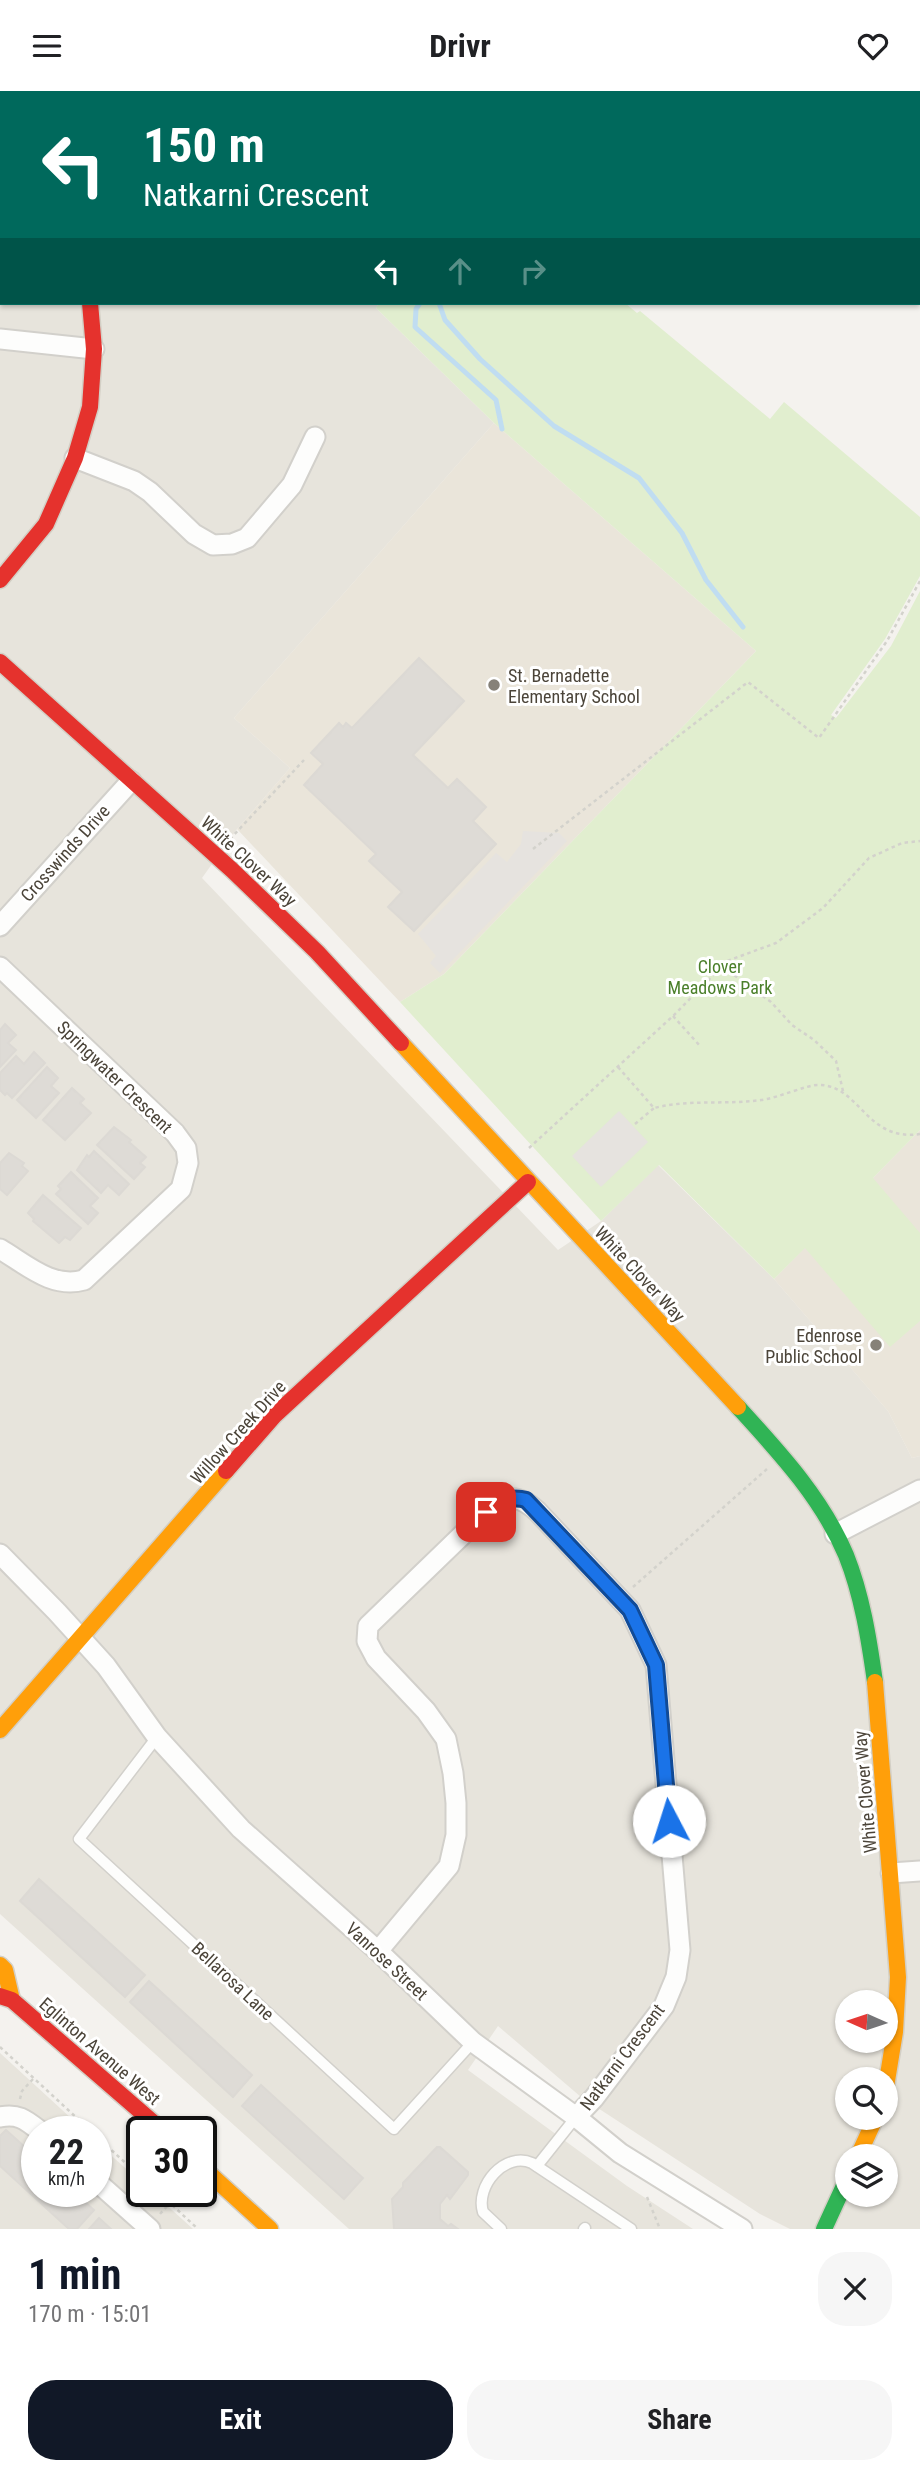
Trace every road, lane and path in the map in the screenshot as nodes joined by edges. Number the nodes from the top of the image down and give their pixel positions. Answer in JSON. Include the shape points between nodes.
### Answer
{"nodes":[{"id":1,"x":90,"y":305,"type":"edge"},
{"id":2,"x":0,"y":339,"type":"edge"},
{"id":3,"x":94,"y":349,"type":"junction"},
{"id":4,"x":315,"y":437,"type":"dead end"},
{"id":5,"x":75,"y":457,"type":"junction"},
{"id":6,"x":0,"y":580,"type":"edge"},
{"id":7,"x":920,"y":581,"type":"edge"},
{"id":8,"x":0,"y":661,"type":"edge"},
{"id":9,"x":304,"y":760,"type":"dead end"},
{"id":10,"x":131,"y":781,"type":"junction"},
{"id":11,"x":920,"y":841,"type":"edge"},
{"id":12,"x":533,"y":849,"type":"dead end"},
{"id":13,"x":215,"y":855,"type":"junction"},
{"id":14,"x":0,"y":926,"type":"edge"},
{"id":15,"x":0,"y":967,"type":"edge"},
{"id":16,"x":722,"y":967,"type":"junction"},
{"id":17,"x":673,"y":1016,"type":"junction"},
{"id":18,"x":701,"y":1047,"type":"dead end"},
{"id":19,"x":618,"y":1067,"type":"junction"},
{"id":20,"x":843,"y":1091,"type":"junction"},
{"id":21,"x":654,"y":1108,"type":"junction"},
{"id":22,"x":635,"y":1124,"type":"dead end"},
{"id":23,"x":920,"y":1134,"type":"edge"},
{"id":24,"x":511,"y":1165,"type":"junction"},
{"id":25,"x":528,"y":1182,"type":"junction"},
{"id":26,"x":0,"y":1249,"type":"edge"},
{"id":27,"x":782,"y":1455,"type":"junction"},
{"id":28,"x":920,"y":1490,"type":"edge"},
{"id":29,"x":835,"y":1534,"type":"junction"},
{"id":30,"x":0,"y":1554,"type":"edge"},
{"id":31,"x":620,"y":1599,"type":"junction"},
{"id":32,"x":81,"y":1639,"type":"junction"},
{"id":33,"x":0,"y":1730,"type":"edge"},
{"id":34,"x":157,"y":1737,"type":"junction"},
{"id":35,"x":920,"y":1871,"type":"edge"},
{"id":36,"x":891,"y":1873,"type":"junction"},
{"id":37,"x":378,"y":1951,"type":"junction"},
{"id":38,"x":0,"y":1965,"type":"edge"},
{"id":39,"x":6,"y":1998,"type":"edge"},
{"id":40,"x":473,"y":2042,"type":"junction"},
{"id":41,"x":0,"y":2047,"type":"edge"},
{"id":42,"x":890,"y":2067,"type":"edge"},
{"id":43,"x":34,"y":2078,"type":"junction"},
{"id":44,"x":75,"y":2116,"type":"edge"},
{"id":45,"x":145,"y":2116,"type":"edge"},
{"id":46,"x":8,"y":2117,"type":"edge"},
{"id":47,"x":576,"y":2117,"type":"junction"},
{"id":48,"x":112,"y":2151,"type":"edge"},
{"id":49,"x":126,"y":2163,"type":"edge"},
{"id":50,"x":537,"y":2166,"type":"junction"},
{"id":51,"x":217,"y":2180,"type":"edge"},
{"id":52,"x":112,"y":2195,"type":"edge"},
{"id":53,"x":647,"y":2197,"type":"dead end"},
{"id":54,"x":835,"y":2205,"type":"edge"},
{"id":55,"x":174,"y":2207,"type":"edge"},
{"id":56,"x":150,"y":2229,"type":"edge"},
{"id":57,"x":198,"y":2229,"type":"edge"},
{"id":58,"x":271,"y":2229,"type":"edge"},
{"id":59,"x":501,"y":2229,"type":"edge"},
{"id":60,"x":631,"y":2229,"type":"edge"},
{"id":61,"x":660,"y":2229,"type":"edge"},
{"id":62,"x":742,"y":2229,"type":"edge"},
{"id":63,"x":824,"y":2229,"type":"edge"}],
"edges":[{"from":1,"to":3,"type":"street"},
{"from":2,"to":3,"type":"street"},
{"from":3,"to":5,"type":"street","via":[[90,407]]},
{"from":4,"to":5,"type":"street","via":[[292,485],[247,538],[232,544],[213,545],[134,481]]},
{"from":5,"to":6,"type":"street","via":[[46,524]]},
{"from":7,"to":12,"type":"path","via":[[887,641],[819,737],[748,682]]},
{"from":8,"to":10,"type":"street","name":"White Clover Way"},
{"from":9,"to":13,"type":"path"},
{"from":10,"to":13,"type":"street","name":"White Clover Way"},
{"from":10,"to":14,"type":"street","name":"Crosswinds Drive"},
{"from":11,"to":16,"type":"path","via":[[902,843],[869,858],[822,908],[794,929],[764,949],[727,961]]},
{"from":13,"to":24,"type":"street","name":"White Clover Way","via":[[334,970]]},
{"from":15,"to":26,"type":"street","name":"Springwater Crescent","via":[[175,1133],[186,1148],[188,1163],[181,1189],[84,1280],[69,1284],[53,1280]]},
{"from":16,"to":17,"type":"path"},
{"from":16,"to":20,"type":"path","via":[[771,1002],[836,1061]]},
{"from":17,"to":18,"type":"path"},
{"from":17,"to":19,"type":"path"},
{"from":19,"to":21,"type":"path"},
{"from":19,"to":24,"type":"path"},
{"from":20,"to":21,"type":"path","via":[[818,1085],[763,1100],[678,1102]]},
{"from":20,"to":23,"type":"path","via":[[870,1120],[889,1132]]},
{"from":21,"to":22,"type":"path"},
{"from":24,"to":25,"type":"street","name":"White Clover Way"},
{"from":25,"to":27,"type":"street","name":"White Clover Way"},
{"from":25,"to":32,"type":"street","name":"Willow Creek Drive","via":[[275,1415]]},
{"from":27,"to":29,"type":"street","name":"White Clover Way"},
{"from":27,"to":31,"type":"path"},
{"from":28,"to":29,"type":"street"},
{"from":29,"to":36,"type":"street","name":"White Clover Way","via":[[867,1627]]},
{"from":30,"to":32,"type":"street"},
{"from":31,"to":37,"type":"street","name":"Natkarni Crescent","via":[[526,1500],[516,1497],[486,1512],[368,1626],[367,1641],[376,1658],[446,1739],[456,1803],[456,1835],[449,1866]]},
{"from":31,"to":47,"type":"street","name":"Natkarni Crescent","via":[[630,1610],[656,1665],[680,1950],[676,1977],[664,2006]]},
{"from":32,"to":33,"type":"street","name":"Willow Creek Drive"},
{"from":32,"to":34,"type":"street","name":"Vanrose Street"},
{"from":34,"to":37,"type":"street","name":"Vanrose Street","via":[[241,1829]]},
{"from":34,"to":40,"type":"lane","name":"Bellarosa Lane","via":[[79,1839],[394,2129]]},
{"from":35,"to":36,"type":"street"},
{"from":36,"to":42,"type":"street","name":"White Clover Way","via":[[898,1998]]},
{"from":37,"to":40,"type":"street","name":"Vanrose Street"},
{"from":38,"to":39,"type":"street","name":"Eglinton Avenue West","via":[[5,1970]]},
{"from":39,"to":45,"type":"street","name":"Eglinton Avenue West"},
{"from":40,"to":47,"type":"street","name":"Vanrose Street"},
{"from":41,"to":43,"type":"path"},
{"from":43,"to":44,"type":"path"},
{"from":43,"to":46,"type":"path"},
{"from":47,"to":50,"type":"lane"},
{"from":47,"to":62,"type":"street","name":"Vanrose Street","via":[[620,2153]]},
{"from":48,"to":49,"type":"path"},
{"from":50,"to":59,"type":"lane","via":[[521,2159],[510,2161],[483,2191],[483,2212]]},
{"from":50,"to":60,"type":"lane"},
{"from":51,"to":58,"type":"street"},
{"from":52,"to":56,"type":"street"},
{"from":53,"to":61,"type":"path"},
{"from":54,"to":63,"type":"street"},
{"from":55,"to":57,"type":"path"}]}
